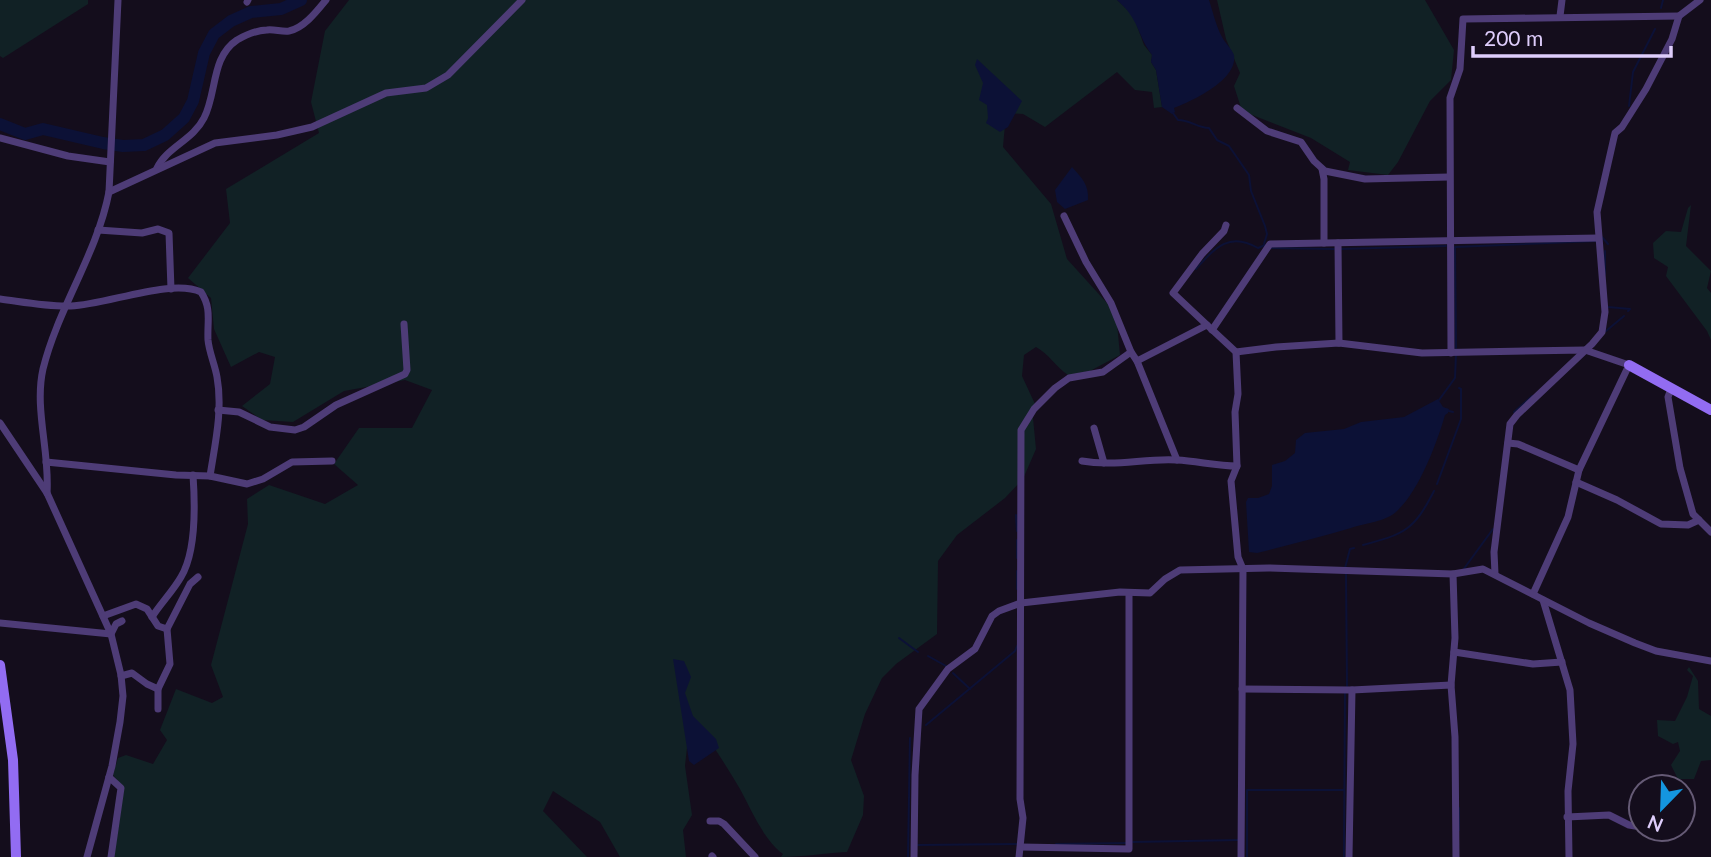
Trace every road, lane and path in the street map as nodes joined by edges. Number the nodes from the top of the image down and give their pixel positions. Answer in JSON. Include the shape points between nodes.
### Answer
{"nodes":[{"id":1,"x":118,"y":0,"type":"edge"},
{"id":2,"x":326,"y":0,"type":"edge"},
{"id":3,"x":522,"y":0,"type":"edge"},
{"id":4,"x":1562,"y":0,"type":"edge"},
{"id":5,"x":1700,"y":0,"type":"edge"},
{"id":6,"x":1560,"y":16,"type":"junction"},
{"id":7,"x":1679,"y":16,"type":"junction"},
{"id":8,"x":1237,"y":108,"type":"dead end"},
{"id":9,"x":0,"y":138,"type":"edge"},
{"id":10,"x":110,"y":160,"type":"junction"},
{"id":11,"x":157,"y":169,"type":"junction"},
{"id":12,"x":1322,"y":169,"type":"junction"},
{"id":13,"x":1449,"y":177,"type":"junction"},
{"id":14,"x":109,"y":192,"type":"junction"},
{"id":15,"x":1064,"y":216,"type":"dead end"},
{"id":16,"x":1226,"y":225,"type":"dead end"},
{"id":17,"x":98,"y":230,"type":"junction"},
{"id":18,"x":1598,"y":239,"type":"junction"},
{"id":19,"x":1449,"y":242,"type":"junction"},
{"id":20,"x":1324,"y":243,"type":"junction"},
{"id":21,"x":1338,"y":243,"type":"junction"},
{"id":22,"x":171,"y":289,"type":"junction"},
{"id":23,"x":0,"y":299,"type":"edge"},
{"id":24,"x":66,"y":306,"type":"junction"},
{"id":25,"x":404,"y":324,"type":"dead end"},
{"id":26,"x":1210,"y":328,"type":"junction"},
{"id":27,"x":1339,"y":343,"type":"junction"},
{"id":28,"x":1585,"y":350,"type":"junction"},
{"id":29,"x":1131,"y":352,"type":"junction"},
{"id":30,"x":1236,"y":352,"type":"junction"},
{"id":31,"x":1451,"y":353,"type":"junction"},
{"id":32,"x":1137,"y":361,"type":"junction"},
{"id":33,"x":1629,"y":365,"type":"junction"},
{"id":34,"x":1671,"y":389,"type":"junction"},
{"id":35,"x":218,"y":410,"type":"junction"},
{"id":36,"x":1711,"y":410,"type":"edge"},
{"id":37,"x":0,"y":423,"type":"edge"},
{"id":38,"x":1094,"y":428,"type":"dead end"},
{"id":39,"x":1510,"y":443,"type":"junction"},
{"id":40,"x":1177,"y":460,"type":"junction"},
{"id":41,"x":332,"y":461,"type":"dead end"},
{"id":42,"x":1082,"y":461,"type":"dead end"},
{"id":43,"x":46,"y":462,"type":"junction"},
{"id":44,"x":1104,"y":463,"type":"junction"},
{"id":45,"x":1237,"y":466,"type":"junction"},
{"id":46,"x":1579,"y":470,"type":"junction"},
{"id":47,"x":193,"y":475,"type":"junction"},
{"id":48,"x":210,"y":477,"type":"junction"},
{"id":49,"x":1576,"y":482,"type":"junction"},
{"id":50,"x":47,"y":492,"type":"junction"},
{"id":51,"x":1699,"y":520,"type":"junction"},
{"id":52,"x":1711,"y":532,"type":"edge"},
{"id":53,"x":1242,"y":569,"type":"junction"},
{"id":54,"x":1453,"y":574,"type":"junction"},
{"id":55,"x":1495,"y":574,"type":"junction"},
{"id":56,"x":198,"y":577,"type":"dead end"},
{"id":57,"x":1129,"y":594,"type":"junction"},
{"id":58,"x":1534,"y":594,"type":"junction"},
{"id":59,"x":1543,"y":600,"type":"junction"},
{"id":60,"x":1021,"y":603,"type":"junction"},
{"id":61,"x":103,"y":616,"type":"junction"},
{"id":62,"x":152,"y":617,"type":"junction"},
{"id":63,"x":122,"y":621,"type":"dead end"},
{"id":64,"x":0,"y":623,"type":"edge"},
{"id":65,"x":167,"y":629,"type":"junction"},
{"id":66,"x":111,"y":634,"type":"junction"},
{"id":67,"x":1455,"y":652,"type":"junction"},
{"id":68,"x":1711,"y":661,"type":"edge"},
{"id":69,"x":1562,"y":662,"type":"junction"},
{"id":70,"x":0,"y":665,"type":"edge"},
{"id":71,"x":121,"y":676,"type":"junction"},
{"id":72,"x":1451,"y":685,"type":"junction"},
{"id":73,"x":158,"y":689,"type":"junction"},
{"id":74,"x":1242,"y":689,"type":"junction"},
{"id":75,"x":1352,"y":690,"type":"junction"},
{"id":76,"x":158,"y":709,"type":"dead end"},
{"id":77,"x":109,"y":777,"type":"junction"},
{"id":78,"x":1567,"y":817,"type":"junction"},
{"id":79,"x":710,"y":821,"type":"dead end"},
{"id":80,"x":1627,"y":824,"type":"edge"},
{"id":81,"x":1021,"y":847,"type":"junction"},
{"id":82,"x":16,"y":857,"type":"edge"},
{"id":83,"x":87,"y":857,"type":"edge"},
{"id":84,"x":111,"y":857,"type":"edge"},
{"id":85,"x":755,"y":857,"type":"edge"},
{"id":86,"x":915,"y":857,"type":"edge"},
{"id":87,"x":1019,"y":857,"type":"edge"},
{"id":88,"x":1241,"y":857,"type":"edge"},
{"id":89,"x":1349,"y":857,"type":"edge"},
{"id":90,"x":1456,"y":857,"type":"edge"},
{"id":91,"x":1569,"y":857,"type":"edge"}],
"edges":[{"from":1,"to":10,"type":"street"},
{"from":2,"to":11,"type":"street","via":[[300,26],[254,33],[229,47],[218,65],[200,126],[162,158]]},
{"from":3,"to":11,"type":"street","via":[[438,83],[386,93],[312,127],[215,143]]},
{"from":4,"to":6,"type":"street"},
{"from":5,"to":7,"type":"street"},
{"from":6,"to":7,"type":"street"},
{"from":6,"to":13,"type":"street","via":[[1463,19],[1460,69],[1450,98]]},
{"from":7,"to":18,"type":"street","via":[[1646,89],[1615,133],[1597,212]]},
{"from":8,"to":12,"type":"street","via":[[1268,131],[1301,142]]},
{"from":9,"to":10,"type":"street","via":[[68,156]]},
{"from":10,"to":14,"type":"street"},
{"from":11,"to":14,"type":"street"},
{"from":12,"to":13,"type":"street","via":[[1365,180]]},
{"from":12,"to":20,"type":"street"},
{"from":13,"to":19,"type":"street"},
{"from":14,"to":17,"type":"street"},
{"from":15,"to":29,"type":"street","via":[[1111,303]]},
{"from":16,"to":26,"type":"street","via":[[1173,293]]},
{"from":17,"to":22,"type":"street","via":[[142,233],[158,229],[169,233]]},
{"from":17,"to":24,"type":"street"},
{"from":18,"to":19,"type":"street"},
{"from":18,"to":28,"type":"street","via":[[1605,312],[1601,334]]},
{"from":19,"to":21,"type":"street"},
{"from":19,"to":31,"type":"street"},
{"from":20,"to":21,"type":"street"},
{"from":20,"to":26,"type":"street","via":[[1270,244]]},
{"from":21,"to":27,"type":"street"},
{"from":22,"to":24,"type":"street"},
{"from":22,"to":35,"type":"street","via":[[191,287],[206,299]]},
{"from":23,"to":24,"type":"street"},
{"from":24,"to":43,"type":"street","via":[[41,382]]},
{"from":25,"to":35,"type":"street","via":[[405,374],[336,405],[304,427],[270,427],[239,412]]},
{"from":26,"to":30,"type":"street"},
{"from":26,"to":32,"type":"street"},
{"from":27,"to":30,"type":"street"},
{"from":27,"to":31,"type":"street"},
{"from":28,"to":31,"type":"street"},
{"from":28,"to":33,"type":"street"},
{"from":28,"to":39,"type":"street","via":[[1517,415],[1510,424]]},
{"from":29,"to":32,"type":"street"},
{"from":29,"to":60,"type":"street","via":[[1103,372],[1069,378],[1034,409],[1021,430]]},
{"from":30,"to":45,"type":"street"},
{"from":32,"to":40,"type":"street"},
{"from":33,"to":34,"type":"main road"},
{"from":33,"to":46,"type":"street"},
{"from":34,"to":36,"type":"main road"},
{"from":34,"to":51,"type":"street","via":[[1668,397],[1680,468],[1693,514]]},
{"from":35,"to":48,"type":"street"},
{"from":37,"to":50,"type":"street"},
{"from":38,"to":44,"type":"street"},
{"from":39,"to":46,"type":"street"},
{"from":39,"to":55,"type":"street"},
{"from":40,"to":44,"type":"street"},
{"from":40,"to":45,"type":"street"},
{"from":41,"to":48,"type":"street","via":[[300,460],[247,484]]},
{"from":42,"to":44,"type":"street"},
{"from":43,"to":47,"type":"street"},
{"from":43,"to":50,"type":"street"},
{"from":45,"to":53,"type":"street","via":[[1231,481]]},
{"from":46,"to":49,"type":"street"},
{"from":47,"to":48,"type":"street"},
{"from":47,"to":62,"type":"street","via":[[195,502],[187,560],[182,576]]},
{"from":49,"to":51,"type":"street","via":[[1661,524],[1688,525]]},
{"from":49,"to":58,"type":"street","via":[[1568,517]]},
{"from":50,"to":61,"type":"street"},
{"from":51,"to":52,"type":"street"},
{"from":53,"to":54,"type":"street"},
{"from":53,"to":57,"type":"street","via":[[1180,570],[1150,593]]},
{"from":53,"to":74,"type":"street"},
{"from":54,"to":55,"type":"street","via":[[1483,569]]},
{"from":54,"to":67,"type":"street"},
{"from":55,"to":58,"type":"street"},
{"from":56,"to":65,"type":"street"},
{"from":57,"to":60,"type":"street"},
{"from":57,"to":81,"type":"street","via":[[1129,849]]},
{"from":58,"to":59,"type":"street"},
{"from":59,"to":68,"type":"street","via":[[1646,647]]},
{"from":59,"to":69,"type":"street"},
{"from":60,"to":81,"type":"street"},
{"from":60,"to":86,"type":"street","via":[[992,616],[975,649],[948,669],[919,709]]},
{"from":61,"to":62,"type":"street","via":[[136,604]]},
{"from":61,"to":66,"type":"street"},
{"from":62,"to":65,"type":"street"},
{"from":63,"to":66,"type":"street"},
{"from":64,"to":66,"type":"street"},
{"from":65,"to":73,"type":"street","via":[[170,664]]},
{"from":66,"to":71,"type":"street"},
{"from":67,"to":69,"type":"street","via":[[1533,664]]},
{"from":67,"to":72,"type":"street"},
{"from":69,"to":78,"type":"street","via":[[1570,690],[1573,744]]},
{"from":70,"to":82,"type":"main road","via":[[13,760]]},
{"from":71,"to":73,"type":"street","via":[[132,673]]},
{"from":71,"to":77,"type":"street","via":[[121,722]]},
{"from":72,"to":75,"type":"street"},
{"from":72,"to":90,"type":"street"},
{"from":73,"to":76,"type":"street"},
{"from":74,"to":75,"type":"street"},
{"from":74,"to":88,"type":"street"},
{"from":75,"to":89,"type":"street"},
{"from":77,"to":83,"type":"street"},
{"from":77,"to":84,"type":"street","via":[[121,788]]},
{"from":78,"to":80,"type":"street","via":[[1609,814]]},
{"from":78,"to":91,"type":"street"},
{"from":79,"to":85,"type":"street","via":[[724,824]]},
{"from":81,"to":87,"type":"street"}]}
